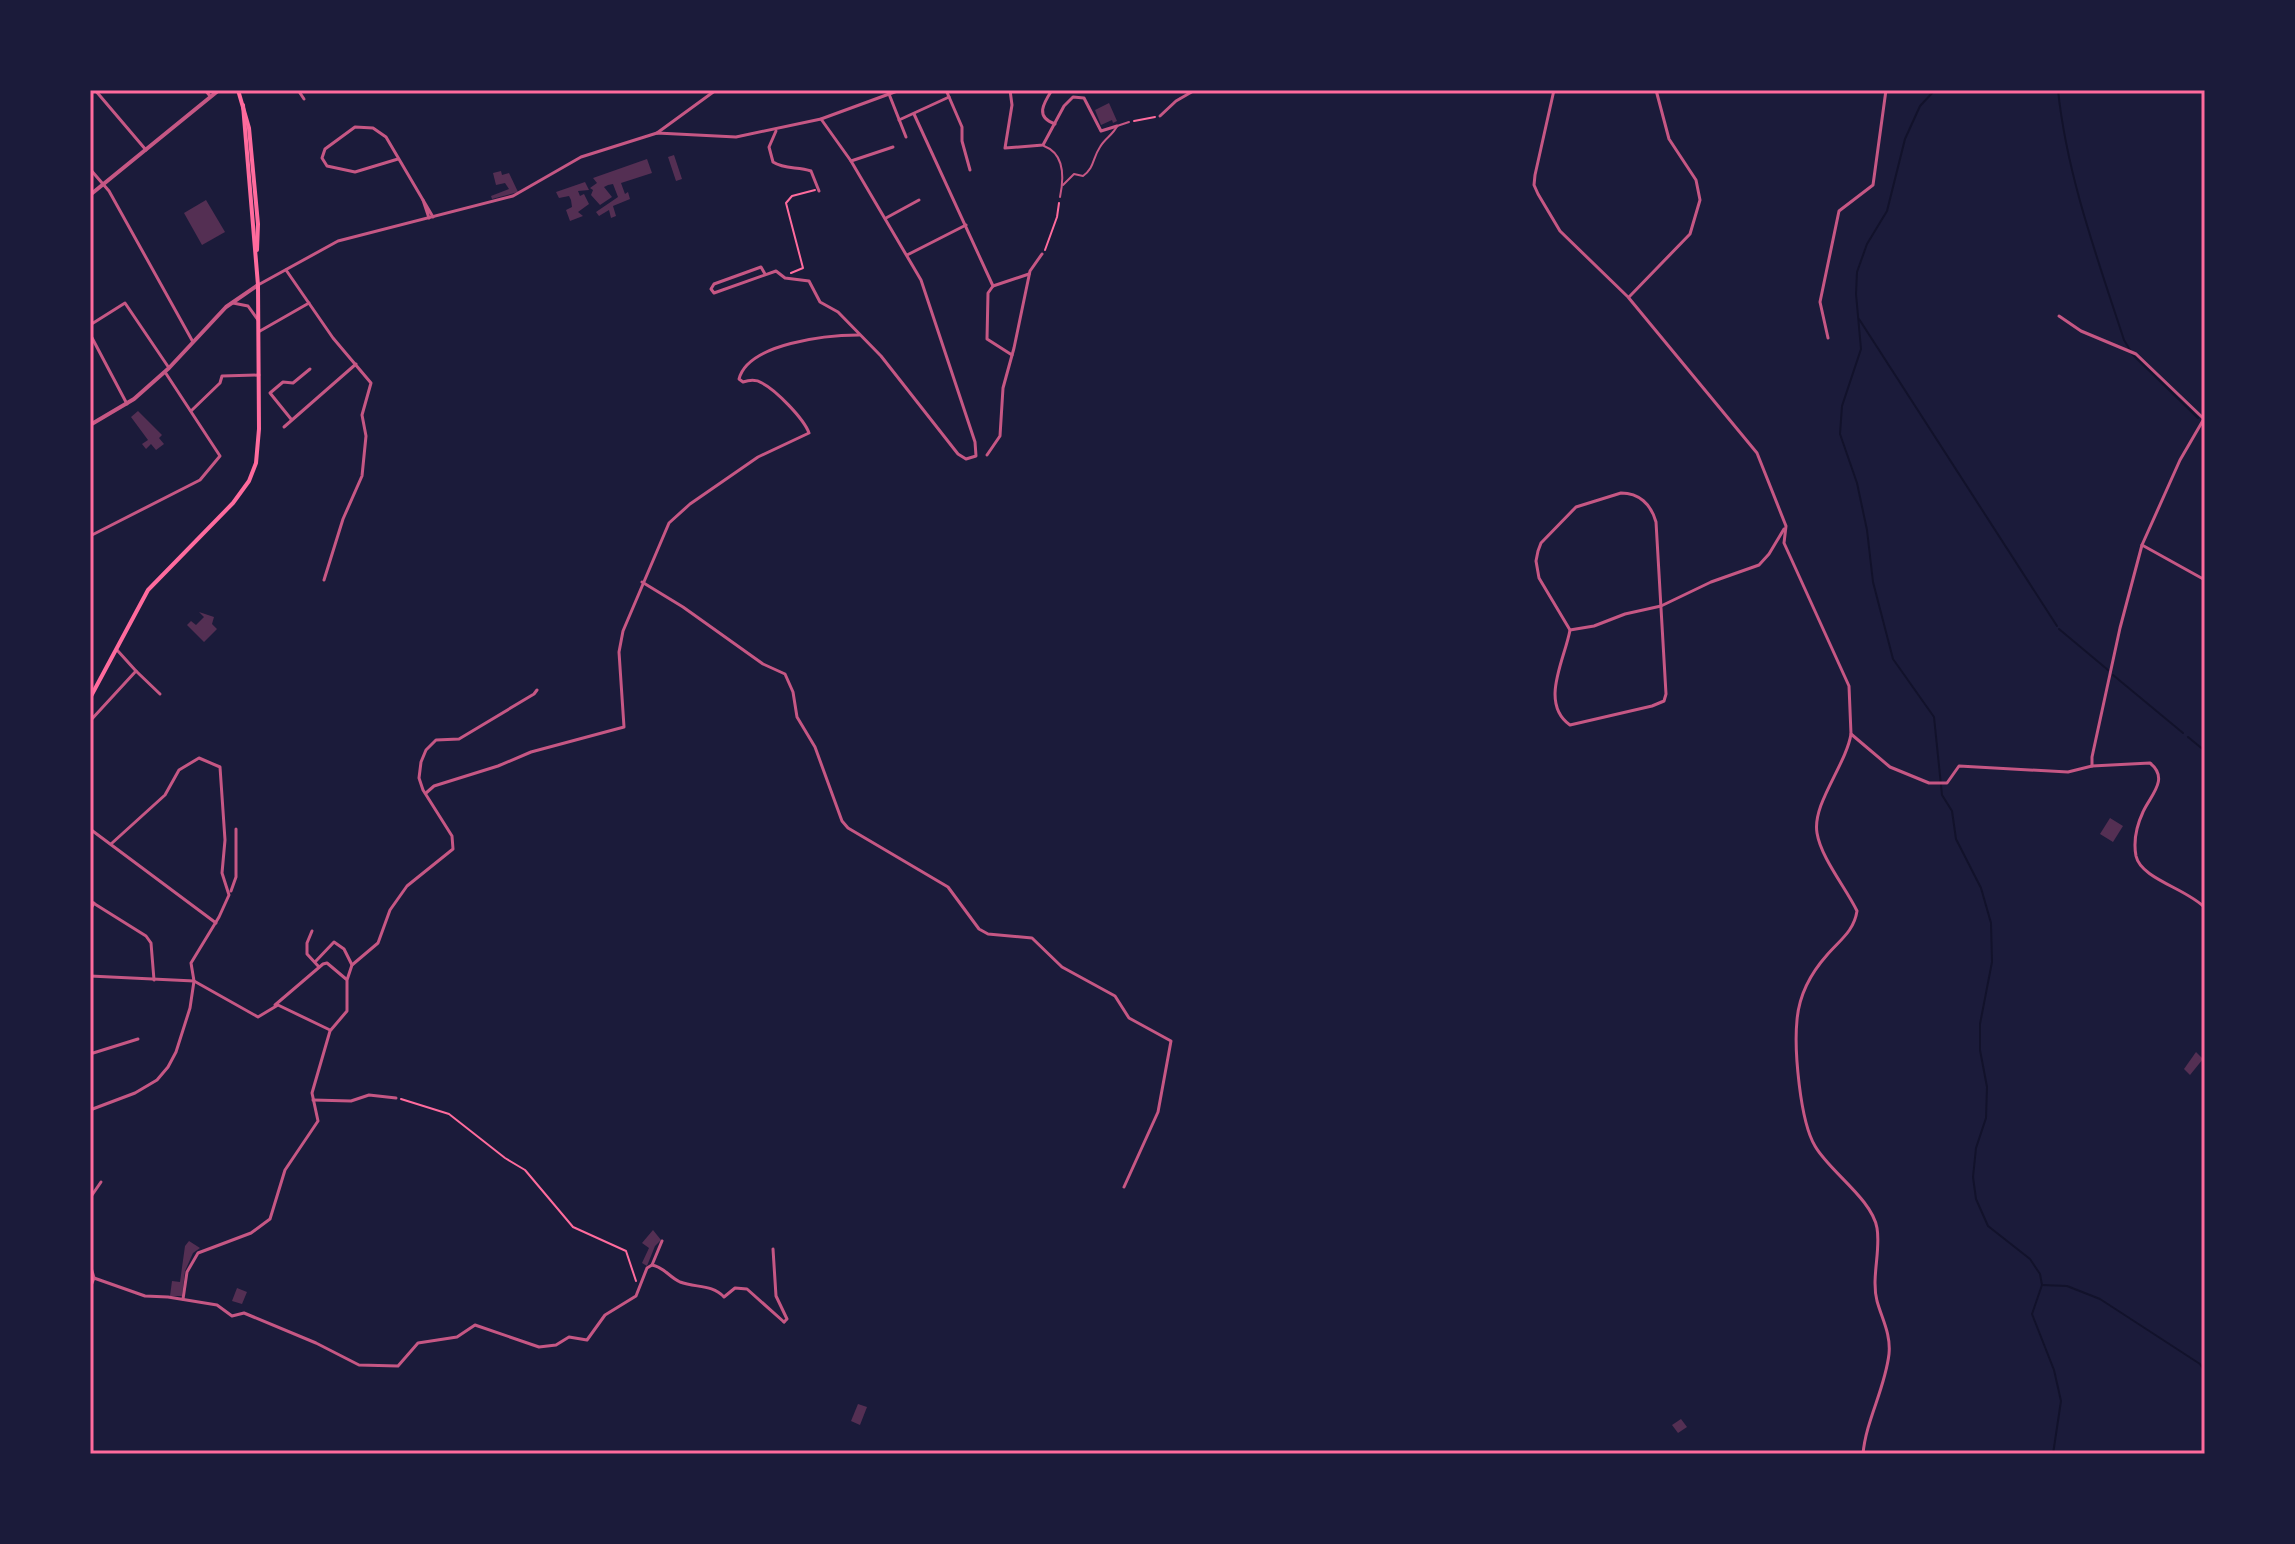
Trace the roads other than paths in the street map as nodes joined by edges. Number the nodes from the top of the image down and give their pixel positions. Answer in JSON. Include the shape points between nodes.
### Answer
{"nodes":[{"id":1,"x":95,"y":90,"type":"edge"},
{"id":2,"x":205,"y":90,"type":"edge"},
{"id":3,"x":219,"y":90,"type":"edge"},
{"id":4,"x":238,"y":90,"type":"edge"},
{"id":5,"x":298,"y":90,"type":"edge"},
{"id":6,"x":716,"y":90,"type":"edge"},
{"id":7,"x":900,"y":90,"type":"edge"},
{"id":8,"x":946,"y":90,"type":"edge"},
{"id":9,"x":1010,"y":90,"type":"edge"},
{"id":10,"x":1052,"y":90,"type":"edge"},
{"id":11,"x":1195,"y":90,"type":"edge"},
{"id":12,"x":1554,"y":90,"type":"edge"},
{"id":13,"x":1656,"y":90,"type":"edge"},
{"id":14,"x":1886,"y":90,"type":"edge"},
{"id":15,"x":889,"y":94,"type":"junction"},
{"id":16,"x":210,"y":96,"type":"junction"},
{"id":17,"x":949,"y":97,"type":"junction"},
{"id":18,"x":304,"y":99,"type":"dead end"},
{"id":19,"x":914,"y":114,"type":"junction"},
{"id":20,"x":1160,"y":116,"type":"road end"},
{"id":21,"x":821,"y":119,"type":"junction"},
{"id":22,"x":899,"y":120,"type":"junction"},
{"id":23,"x":1129,"y":122,"type":"road end"},
{"id":24,"x":1055,"y":124,"type":"junction"},
{"id":25,"x":1117,"y":126,"type":"junction"},
{"id":26,"x":777,"y":130,"type":"junction"},
{"id":27,"x":657,"y":133,"type":"junction"},
{"id":28,"x":906,"y":137,"type":"dead end"},
{"id":29,"x":1043,"y":145,"type":"junction"},
{"id":30,"x":893,"y":147,"type":"dead end"},
{"id":31,"x":146,"y":150,"type":"junction"},
{"id":32,"x":398,"y":159,"type":"junction"},
{"id":33,"x":851,"y":161,"type":"junction"},
{"id":34,"x":90,"y":169,"type":"edge"},
{"id":35,"x":970,"y":170,"type":"dead end"},
{"id":36,"x":103,"y":185,"type":"junction"},
{"id":37,"x":1063,"y":185,"type":"junction"},
{"id":38,"x":818,"y":190,"type":"road end"},
{"id":39,"x":90,"y":195,"type":"edge"},
{"id":40,"x":1060,"y":197,"type":"road end"},
{"id":41,"x":919,"y":200,"type":"dead end"},
{"id":42,"x":431,"y":217,"type":"junction"},
{"id":43,"x":886,"y":218,"type":"junction"},
{"id":44,"x":966,"y":225,"type":"junction"},
{"id":45,"x":1042,"y":254,"type":"road end"},
{"id":46,"x":907,"y":255,"type":"junction"},
{"id":47,"x":285,"y":269,"type":"junction"},
{"id":48,"x":765,"y":274,"type":"junction"},
{"id":49,"x":1029,"y":274,"type":"junction"},
{"id":50,"x":258,"y":285,"type":"junction"},
{"id":51,"x":993,"y":286,"type":"junction"},
{"id":52,"x":1628,"y":297,"type":"junction"},
{"id":53,"x":309,"y":303,"type":"junction"},
{"id":54,"x":230,"y":304,"type":"junction"},
{"id":55,"x":2059,"y":316,"type":"dead end"},
{"id":56,"x":259,"y":322,"type":"junction"},
{"id":57,"x":90,"y":325,"type":"edge"},
{"id":58,"x":259,"y":331,"type":"junction"},
{"id":59,"x":90,"y":334,"type":"edge"},
{"id":60,"x":859,"y":335,"type":"junction"},
{"id":61,"x":1828,"y":338,"type":"dead end"},
{"id":62,"x":193,"y":342,"type":"junction"},
{"id":63,"x":1012,"y":355,"type":"junction"},
{"id":64,"x":356,"y":364,"type":"junction"},
{"id":65,"x":310,"y":369,"type":"dead end"},
{"id":66,"x":167,"y":370,"type":"junction"},
{"id":67,"x":259,"y":375,"type":"junction"},
{"id":68,"x":127,"y":404,"type":"junction"},
{"id":69,"x":190,"y":411,"type":"junction"},
{"id":70,"x":2204,"y":417,"type":"edge"},
{"id":71,"x":291,"y":419,"type":"junction"},
{"id":72,"x":90,"y":425,"type":"edge"},
{"id":73,"x":284,"y":427,"type":"dead end"},
{"id":74,"x":987,"y":455,"type":"dead end"},
{"id":75,"x":1786,"y":526,"type":"junction"},
{"id":76,"x":90,"y":536,"type":"edge"},
{"id":77,"x":2142,"y":545,"type":"junction"},
{"id":78,"x":324,"y":580,"type":"dead end"},
{"id":79,"x":2205,"y":580,"type":"edge"},
{"id":80,"x":642,"y":582,"type":"junction"},
{"id":81,"x":1661,"y":606,"type":"junction"},
{"id":82,"x":1570,"y":630,"type":"junction"},
{"id":83,"x":115,"y":648,"type":"junction"},
{"id":84,"x":136,"y":671,"type":"junction"},
{"id":85,"x":537,"y":690,"type":"dead end"},
{"id":86,"x":160,"y":694,"type":"dead end"},
{"id":87,"x":90,"y":698,"type":"edge"},
{"id":88,"x":90,"y":721,"type":"edge"},
{"id":89,"x":1851,"y":734,"type":"junction"},
{"id":90,"x":2092,"y":766,"type":"junction"},
{"id":91,"x":426,"y":793,"type":"junction"},
{"id":92,"x":90,"y":829,"type":"edge"},
{"id":93,"x":236,"y":829,"type":"dead end"},
{"id":94,"x":111,"y":844,"type":"junction"},
{"id":95,"x":229,"y":895,"type":"junction"},
{"id":96,"x":92,"y":902,"type":"edge"},
{"id":97,"x":2205,"y":908,"type":"edge"},
{"id":98,"x":90,"y":910,"type":"edge"},
{"id":99,"x":216,"y":923,"type":"junction"},
{"id":100,"x":312,"y":931,"type":"dead end"},
{"id":101,"x":315,"y":962,"type":"junction"},
{"id":102,"x":352,"y":965,"type":"junction"},
{"id":103,"x":319,"y":967,"type":"junction"},
{"id":104,"x":90,"y":976,"type":"edge"},
{"id":105,"x":154,"y":980,"type":"junction"},
{"id":106,"x":347,"y":980,"type":"junction"},
{"id":107,"x":194,"y":981,"type":"junction"},
{"id":108,"x":275,"y":1005,"type":"junction"},
{"id":109,"x":330,"y":1031,"type":"junction"},
{"id":110,"x":138,"y":1039,"type":"dead end"},
{"id":111,"x":90,"y":1054,"type":"edge"},
{"id":112,"x":396,"y":1098,"type":"road end"},
{"id":113,"x":313,"y":1100,"type":"junction"},
{"id":114,"x":90,"y":1102,"type":"edge"},
{"id":115,"x":92,"y":1110,"type":"edge"},
{"id":116,"x":101,"y":1182,"type":"dead end"},
{"id":117,"x":1124,"y":1187,"type":"dead end"},
{"id":118,"x":90,"y":1198,"type":"edge"},
{"id":119,"x":662,"y":1241,"type":"dead end"},
{"id":120,"x":773,"y":1249,"type":"dead end"},
{"id":121,"x":90,"y":1264,"type":"edge"},
{"id":122,"x":652,"y":1265,"type":"junction"},
{"id":123,"x":94,"y":1278,"type":"junction"},
{"id":124,"x":90,"y":1288,"type":"edge"},
{"id":125,"x":183,"y":1299,"type":"junction"},
{"id":126,"x":1863,"y":1454,"type":"edge"}],
"edges":[{"from":1,"to":31,"type":"street"},
{"from":2,"to":16,"type":"street"},
{"from":3,"to":16,"type":"street"},
{"from":4,"to":50,"type":"main road"},
{"from":5,"to":18,"type":"street"},
{"from":6,"to":27,"type":"street"},
{"from":7,"to":15,"type":"street"},
{"from":8,"to":17,"type":"street"},
{"from":9,"to":29,"type":"street","via":[[1005,148]]},
{"from":10,"to":24,"type":"street","via":[[1042,116]]},
{"from":11,"to":20,"type":"street"},
{"from":12,"to":52,"type":"street","via":[[1534,185],[1560,231]]},
{"from":13,"to":52,"type":"street","via":[[1669,139],[1696,180],[1700,200],[1690,234]]},
{"from":14,"to":61,"type":"street","via":[[1873,185],[1839,211],[1820,302]]},
{"from":15,"to":21,"type":"street"},
{"from":15,"to":22,"type":"street"},
{"from":16,"to":31,"type":"street"},
{"from":17,"to":19,"type":"street"},
{"from":17,"to":35,"type":"street","via":[[962,127]]},
{"from":19,"to":22,"type":"street"},
{"from":19,"to":44,"type":"street"},
{"from":21,"to":26,"type":"street"},
{"from":21,"to":33,"type":"street"},
{"from":22,"to":28,"type":"street"},
{"from":23,"to":25,"type":"lane"},
{"from":24,"to":25,"type":"street","via":[[1069,100],[1078,96],[1101,131]]},
{"from":24,"to":29,"type":"street"},
{"from":25,"to":37,"type":"lane","via":[[1098,149],[1092,170],[1074,174]]},
{"from":26,"to":27,"type":"street","via":[[734,138]]},
{"from":26,"to":38,"type":"street","via":[[769,147],[773,162],[811,171]]},
{"from":27,"to":42,"type":"street","via":[[581,157],[513,196]]},
{"from":29,"to":37,"type":"lane","via":[[1057,152]]},
{"from":30,"to":33,"type":"street"},
{"from":31,"to":36,"type":"street"},
{"from":32,"to":32,"type":"street","via":[[381,132],[359,127],[325,149],[322,158],[327,166],[352,172]]},
{"from":32,"to":42,"type":"street"},
{"from":33,"to":43,"type":"street"},
{"from":34,"to":36,"type":"street"},
{"from":36,"to":39,"type":"street"},
{"from":36,"to":62,"type":"street"},
{"from":37,"to":40,"type":"lane"},
{"from":41,"to":43,"type":"street"},
{"from":42,"to":47,"type":"street","via":[[338,241]]},
{"from":43,"to":46,"type":"street"},
{"from":44,"to":46,"type":"street"},
{"from":44,"to":51,"type":"street"},
{"from":45,"to":49,"type":"street"},
{"from":46,"to":60,"type":"street","via":[[928,297],[975,442],[973,459],[958,454]]},
{"from":47,"to":50,"type":"street"},
{"from":47,"to":53,"type":"street"},
{"from":48,"to":48,"type":"street","via":[[714,293],[711,289],[761,267]]},
{"from":48,"to":60,"type":"street","via":[[779,271],[787,279],[809,281],[820,302]]},
{"from":49,"to":51,"type":"street"},
{"from":49,"to":63,"type":"street"},
{"from":50,"to":54,"type":"street"},
{"from":50,"to":56,"type":"main road"},
{"from":51,"to":63,"type":"street","via":[[988,293],[987,339]]},
{"from":52,"to":75,"type":"street","via":[[1757,453]]},
{"from":53,"to":58,"type":"street"},
{"from":53,"to":64,"type":"street"},
{"from":54,"to":56,"type":"street","via":[[245,304]]},
{"from":54,"to":62,"type":"street"},
{"from":55,"to":70,"type":"street","via":[[2136,354]]},
{"from":56,"to":58,"type":"main road"},
{"from":57,"to":66,"type":"street","via":[[125,303]]},
{"from":58,"to":67,"type":"main road"},
{"from":59,"to":68,"type":"street"},
{"from":60,"to":80,"type":"street","via":[[790,344],[752,360],[740,372],[743,382],[761,382],[809,433],[758,457],[690,504],[669,523]]},
{"from":62,"to":66,"type":"street"},
{"from":63,"to":74,"type":"street","via":[[1003,388],[1000,436]]},
{"from":64,"to":71,"type":"street"},
{"from":64,"to":78,"type":"street","via":[[371,383],[362,415],[362,476]]},
{"from":65,"to":71,"type":"street","via":[[270,393]]},
{"from":66,"to":68,"type":"street"},
{"from":66,"to":69,"type":"street"},
{"from":67,"to":69,"type":"street","via":[[222,376]]},
{"from":67,"to":83,"type":"main road","via":[[257,455],[249,481],[148,590]]},
{"from":68,"to":72,"type":"street"},
{"from":69,"to":76,"type":"street","via":[[220,456],[200,480]]},
{"from":70,"to":77,"type":"street"},
{"from":71,"to":73,"type":"street"},
{"from":75,"to":81,"type":"street","via":[[1759,565]]},
{"from":75,"to":89,"type":"street","via":[[1784,543],[1849,686]]},
{"from":77,"to":79,"type":"street"},
{"from":77,"to":90,"type":"street"},
{"from":80,"to":91,"type":"street","via":[[619,652],[623,728],[531,752]]},
{"from":80,"to":117,"type":"street","via":[[785,674],[797,717],[848,828],[948,887],[979,929],[1032,938],[1062,967],[1115,996],[1129,1018],[1171,1041],[1158,1112]]},
{"from":81,"to":82,"type":"street"},
{"from":81,"to":82,"type":"street","via":[[1664,701],[1570,725],[1561,718],[1554,696]]},
{"from":81,"to":82,"type":"street","via":[[1654,514],[1640,497],[1621,493],[1576,507],[1538,551],[1539,578]]},
{"from":83,"to":84,"type":"street"},
{"from":83,"to":87,"type":"main road"},
{"from":84,"to":86,"type":"street"},
{"from":84,"to":88,"type":"street"},
{"from":85,"to":91,"type":"street","via":[[459,739],[431,743],[419,771]]},
{"from":89,"to":90,"type":"street","via":[[1890,767],[1937,785],[1945,784],[1959,766],[2043,773]]},
{"from":89,"to":126,"type":"street","via":[[1817,819],[1817,835],[1855,906],[1856,920],[1813,974],[1796,1023],[1802,1110],[1815,1147],[1861,1199],[1878,1229],[1877,1300],[1890,1352]]},
{"from":90,"to":97,"type":"street","via":[[2150,763],[2157,769],[2157,789],[2135,834],[2139,863]]},
{"from":91,"to":102,"type":"street","via":[[452,836],[453,849],[407,886],[390,910],[378,943]]},
{"from":92,"to":94,"type":"street"},
{"from":93,"to":95,"type":"street","via":[[236,877]]},
{"from":94,"to":95,"type":"street","via":[[165,795],[179,770],[199,758],[213,762],[222,770],[222,873]]},
{"from":94,"to":99,"type":"street"},
{"from":95,"to":99,"type":"street"},
{"from":96,"to":98,"type":"street"},
{"from":96,"to":105,"type":"street","via":[[146,936]]},
{"from":99,"to":107,"type":"street","via":[[191,963]]},
{"from":100,"to":101,"type":"street","via":[[307,954]]},
{"from":101,"to":102,"type":"street","via":[[334,942]]},
{"from":101,"to":103,"type":"street"},
{"from":102,"to":106,"type":"street"},
{"from":103,"to":106,"type":"street","via":[[327,963]]},
{"from":103,"to":108,"type":"street"},
{"from":104,"to":105,"type":"street"},
{"from":105,"to":107,"type":"street"},
{"from":106,"to":109,"type":"street","via":[[347,1011]]},
{"from":107,"to":108,"type":"street","via":[[258,1017]]},
{"from":107,"to":115,"type":"street","via":[[168,1067],[135,1093]]},
{"from":108,"to":109,"type":"street"},
{"from":109,"to":113,"type":"street"},
{"from":110,"to":111,"type":"street"},
{"from":112,"to":113,"type":"street"},
{"from":113,"to":125,"type":"street","via":[[318,1121],[285,1170],[270,1219],[251,1233],[198,1253],[187,1272]]},
{"from":114,"to":115,"type":"street"},
{"from":116,"to":118,"type":"street"},
{"from":119,"to":122,"type":"street"},
{"from":120,"to":122,"type":"street","via":[[775,1292],[785,1322],[747,1289],[735,1288],[724,1297],[714,1288],[678,1281]]},
{"from":121,"to":123,"type":"street"},
{"from":122,"to":125,"type":"street","via":[[636,1296],[605,1315],[588,1339],[569,1337],[539,1347],[475,1325],[457,1337],[418,1343],[398,1366],[359,1365],[244,1313],[232,1316],[217,1305]]},
{"from":123,"to":124,"type":"street"},
{"from":123,"to":125,"type":"street","via":[[145,1296]]}]}
